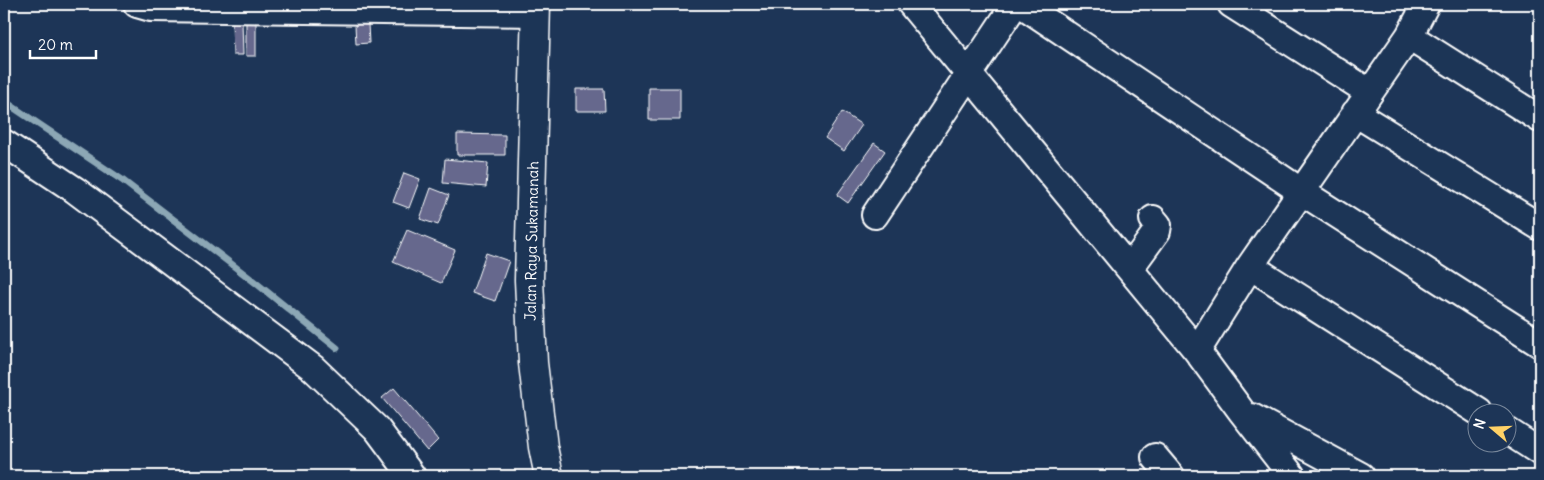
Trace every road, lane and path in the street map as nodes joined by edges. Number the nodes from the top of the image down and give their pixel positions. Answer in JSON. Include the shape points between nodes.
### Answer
{"nodes":[{"id":1,"x":911,"y":4,"type":"edge"},
{"id":2,"x":1015,"y":4,"type":"edge"},
{"id":3,"x":1021,"y":4,"type":"edge"},
{"id":4,"x":1231,"y":4,"type":"edge"},
{"id":5,"x":1426,"y":4,"type":"edge"},
{"id":6,"x":146,"y":5,"type":"edge"},
{"id":7,"x":536,"y":8,"type":"edge"},
{"id":8,"x":1409,"y":36,"type":"junction"},
{"id":9,"x":968,"y":74,"type":"junction"},
{"id":10,"x":1369,"y":92,"type":"junction"},
{"id":11,"x":1355,"y":113,"type":"junction"},
{"id":12,"x":1540,"y":119,"type":"edge"},
{"id":13,"x":4,"y":144,"type":"edge"},
{"id":14,"x":1302,"y":192,"type":"junction"},
{"id":15,"x":875,"y":215,"type":"dead end"},
{"id":16,"x":1154,"y":219,"type":"dead end"},
{"id":17,"x":1540,"y":227,"type":"edge"},
{"id":18,"x":1250,"y":266,"type":"junction"},
{"id":19,"x":1130,"y":268,"type":"junction"},
{"id":20,"x":1540,"y":344,"type":"edge"},
{"id":21,"x":1197,"y":351,"type":"junction"},
{"id":22,"x":1466,"y":404,"type":"edge"},
{"id":23,"x":1242,"y":412,"type":"junction"},
{"id":24,"x":1516,"y":436,"type":"edge"},
{"id":25,"x":1540,"y":452,"type":"edge"},
{"id":26,"x":412,"y":476,"type":"edge"},
{"id":27,"x":549,"y":476,"type":"edge"},
{"id":28,"x":1292,"y":476,"type":"edge"},
{"id":29,"x":1361,"y":476,"type":"edge"}],
"edges":[{"from":1,"to":9,"type":"street"},
{"from":2,"to":9,"type":"street"},
{"from":3,"to":14,"type":"street"},
{"from":4,"to":10,"type":"street"},
{"from":5,"to":8,"type":"street"},
{"from":6,"to":7,"type":"street"},
{"from":7,"to":27,"type":"street","name":"Jalan Raya Sukamanah","via":[[529,280],[533,363]]},
{"from":8,"to":10,"type":"street"},
{"from":8,"to":12,"type":"street"},
{"from":9,"to":15,"type":"street"},
{"from":9,"to":19,"type":"street"},
{"from":10,"to":11,"type":"street"},
{"from":11,"to":14,"type":"street"},
{"from":11,"to":17,"type":"street"},
{"from":13,"to":26,"type":"street","via":[[76,190],[313,368],[377,429]]},
{"from":14,"to":18,"type":"street"},
{"from":14,"to":20,"type":"street"},
{"from":16,"to":19,"type":"street","via":[[1157,231]]},
{"from":18,"to":21,"type":"street"},
{"from":18,"to":22,"type":"street"},
{"from":19,"to":21,"type":"street"},
{"from":21,"to":23,"type":"street"},
{"from":23,"to":28,"type":"street"},
{"from":23,"to":29,"type":"street"},
{"from":24,"to":25,"type":"street"}]}
